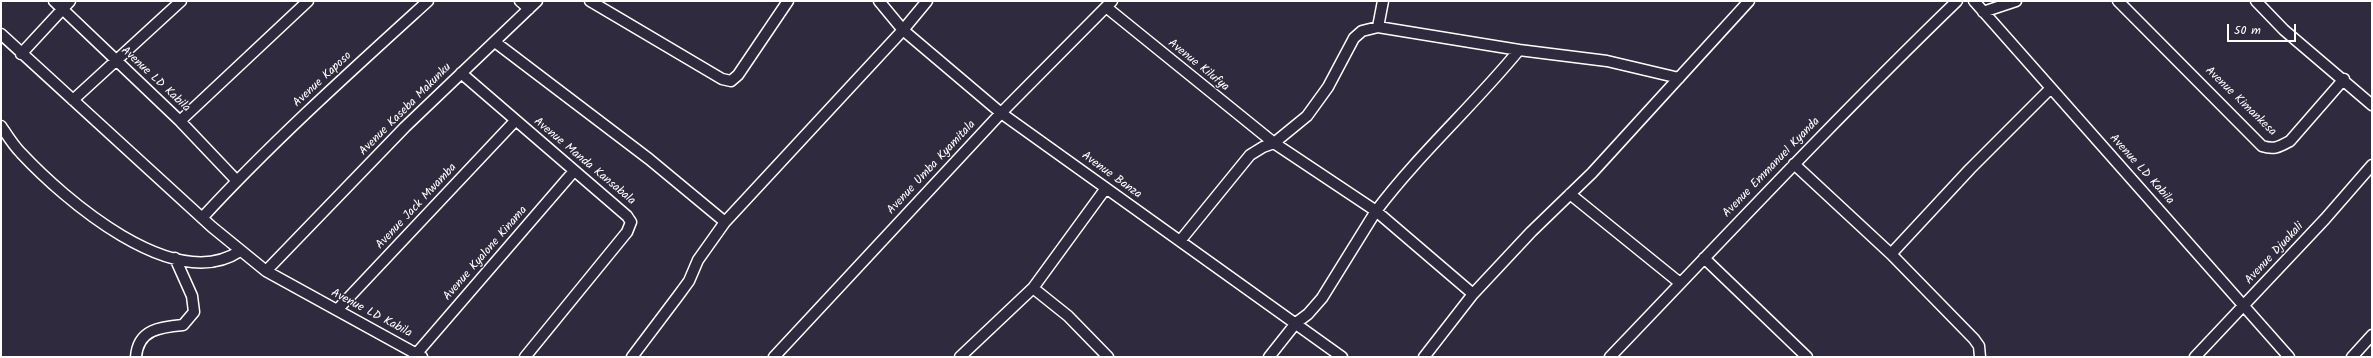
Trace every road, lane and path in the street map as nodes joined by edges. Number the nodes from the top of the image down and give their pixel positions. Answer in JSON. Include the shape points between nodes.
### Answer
{"nodes":[{"id":1,"x":54,"y":1,"type":"edge"},
{"id":2,"x":181,"y":1,"type":"edge"},
{"id":3,"x":308,"y":1,"type":"edge"},
{"id":4,"x":428,"y":1,"type":"edge"},
{"id":5,"x":520,"y":1,"type":"edge"},
{"id":6,"x":537,"y":1,"type":"edge"},
{"id":7,"x":590,"y":1,"type":"edge"},
{"id":8,"x":788,"y":1,"type":"edge"},
{"id":9,"x":879,"y":1,"type":"edge"},
{"id":10,"x":927,"y":1,"type":"edge"},
{"id":11,"x":1383,"y":1,"type":"edge"},
{"id":12,"x":1749,"y":1,"type":"edge"},
{"id":13,"x":1957,"y":1,"type":"edge"},
{"id":14,"x":1974,"y":1,"type":"edge"},
{"id":15,"x":2016,"y":1,"type":"edge"},
{"id":16,"x":2118,"y":1,"type":"edge"},
{"id":17,"x":2256,"y":1,"type":"edge"},
{"id":18,"x":1109,"y":4,"type":"edge"},
{"id":19,"x":66,"y":5,"type":"edge"},
{"id":20,"x":529,"y":9,"type":"junction"},
{"id":21,"x":1983,"y":12,"type":"junction"},
{"id":22,"x":1378,"y":27,"type":"junction"},
{"id":23,"x":903,"y":30,"type":"junction"},
{"id":24,"x":1,"y":34,"type":"edge"},
{"id":25,"x":495,"y":42,"type":"junction"},
{"id":26,"x":1519,"y":50,"type":"junction"},
{"id":27,"x":21,"y":54,"type":"junction"},
{"id":28,"x":116,"y":62,"type":"junction"},
{"id":29,"x":461,"y":73,"type":"junction"},
{"id":30,"x":1679,"y":78,"type":"junction"},
{"id":31,"x":2344,"y":79,"type":"junction"},
{"id":32,"x":2051,"y":88,"type":"junction"},
{"id":33,"x":73,"y":100,"type":"junction"},
{"id":34,"x":2372,"y":105,"type":"edge"},
{"id":35,"x":1001,"y":113,"type":"junction"},
{"id":36,"x":180,"y":121,"type":"junction"},
{"id":37,"x":515,"y":121,"type":"junction"},
{"id":38,"x":1,"y":126,"type":"edge"},
{"id":39,"x":1274,"y":143,"type":"junction"},
{"id":40,"x":1794,"y":164,"type":"junction"},
{"id":41,"x":2372,"y":166,"type":"edge"},
{"id":42,"x":574,"y":171,"type":"junction"},
{"id":43,"x":237,"y":180,"type":"junction"},
{"id":44,"x":1106,"y":188,"type":"junction"},
{"id":45,"x":1570,"y":194,"type":"junction"},
{"id":46,"x":1376,"y":211,"type":"junction"},
{"id":47,"x":202,"y":218,"type":"junction"},
{"id":48,"x":725,"y":222,"type":"junction"},
{"id":49,"x":1180,"y":241,"type":"junction"},
{"id":50,"x":240,"y":251,"type":"junction"},
{"id":51,"x":1892,"y":254,"type":"junction"},
{"id":52,"x":175,"y":258,"type":"junction"},
{"id":53,"x":1704,"y":258,"type":"junction"},
{"id":54,"x":266,"y":271,"type":"junction"},
{"id":55,"x":1680,"y":283,"type":"junction"},
{"id":56,"x":1034,"y":288,"type":"junction"},
{"id":57,"x":1473,"y":294,"type":"junction"},
{"id":58,"x":2244,"y":305,"type":"junction"},
{"id":59,"x":337,"y":310,"type":"junction"},
{"id":60,"x":1296,"y":323,"type":"junction"},
{"id":61,"x":2372,"y":335,"type":"edge"},
{"id":62,"x":420,"y":355,"type":"edge"},
{"id":63,"x":136,"y":357,"type":"edge"},
{"id":64,"x":525,"y":357,"type":"edge"},
{"id":65,"x":632,"y":357,"type":"edge"},
{"id":66,"x":774,"y":357,"type":"edge"},
{"id":67,"x":960,"y":357,"type":"edge"},
{"id":68,"x":1108,"y":357,"type":"edge"},
{"id":69,"x":1269,"y":357,"type":"edge"},
{"id":70,"x":1342,"y":357,"type":"edge"},
{"id":71,"x":1424,"y":357,"type":"edge"},
{"id":72,"x":1610,"y":357,"type":"edge"},
{"id":73,"x":1807,"y":357,"type":"edge"},
{"id":74,"x":1980,"y":357,"type":"edge"},
{"id":75,"x":2195,"y":357,"type":"edge"},
{"id":76,"x":2289,"y":357,"type":"edge"},
{"id":77,"x":2352,"y":357,"type":"edge"}],
"edges":[{"from":1,"to":19,"type":"street","name":"Avenue LD Kabila"},
{"from":2,"to":28,"type":"street"},
{"from":3,"to":36,"type":"street"},
{"from":4,"to":43,"type":"street","name":"Avenue Kaposo","via":[[329,91]]},
{"from":5,"to":20,"type":"street"},
{"from":6,"to":20,"type":"street","name":"Avenue Kaseba Makunku"},
{"from":7,"to":8,"type":"street","via":[[722,79],[731,81],[738,75]]},
{"from":9,"to":23,"type":"street","name":"Avenue Banza"},
{"from":10,"to":23,"type":"street"},
{"from":11,"to":22,"type":"street"},
{"from":12,"to":30,"type":"street"},
{"from":13,"to":40,"type":"street","name":"Avenue Emmanuel Kyanda"},
{"from":14,"to":21,"type":"street","name":"Avenue LD Kabila"},
{"from":15,"to":21,"type":"street"},
{"from":16,"to":31,"type":"street","name":"Avenue Kimankesa","via":[[2262,146],[2270,149],[2278,148],[2290,141]]},
{"from":17,"to":31,"type":"street","via":[[2284,30]]},
{"from":18,"to":35,"type":"street","name":"Avenue Umba Kyamitala"},
{"from":18,"to":39,"type":"street","name":"Avenue Kilufya"},
{"from":19,"to":27,"type":"street"},
{"from":19,"to":28,"type":"street","name":"Avenue LD Kabila"},
{"from":20,"to":25,"type":"street","name":"Avenue Kaseba Makunku"},
{"from":21,"to":32,"type":"street","name":"Avenue LD Kabila"},
{"from":22,"to":26,"type":"street"},
{"from":22,"to":39,"type":"street","via":[[1362,31],[1354,38],[1328,87],[1307,116]]},
{"from":23,"to":35,"type":"street","name":"Avenue Banza"},
{"from":23,"to":48,"type":"street"},
{"from":24,"to":27,"type":"street","name":"Avenue LD Kabila"},
{"from":25,"to":29,"type":"street","name":"Avenue Kaseba Makunku"},
{"from":25,"to":48,"type":"street","via":[[649,159]]},
{"from":26,"to":30,"type":"street","via":[[1607,61]]},
{"from":26,"to":46,"type":"street"},
{"from":27,"to":33,"type":"street","name":"Avenue LD Kabila"},
{"from":28,"to":33,"type":"street"},
{"from":28,"to":36,"type":"street","name":"Avenue LD Kabila"},
{"from":29,"to":37,"type":"street","name":"Avenue Manda Kansabala"},
{"from":29,"to":54,"type":"street","name":"Avenue Kaseba Makunku"},
{"from":30,"to":45,"type":"street"},
{"from":31,"to":34,"type":"street"},
{"from":32,"to":51,"type":"street","via":[[1970,169]]},
{"from":32,"to":58,"type":"street","name":"Avenue LD Kabila"},
{"from":33,"to":47,"type":"street","name":"Avenue LD Kabila"},
{"from":35,"to":44,"type":"street","name":"Avenue Banza"},
{"from":35,"to":66,"type":"street","name":"Avenue Umba Kyamitala"},
{"from":36,"to":43,"type":"street","name":"Avenue LD Kabila"},
{"from":37,"to":42,"type":"street","name":"Avenue Manda Kansabala"},
{"from":37,"to":59,"type":"street","name":"Avenue Jack Mwamba"},
{"from":38,"to":52,"type":"street","via":[[19,152],[84,210],[144,247]]},
{"from":39,"to":46,"type":"street","name":"Avenue Kilufya"},
{"from":39,"to":49,"type":"street","via":[[1250,155]]},
{"from":40,"to":51,"type":"street"},
{"from":40,"to":53,"type":"street","name":"Avenue Emmanuel Kyanda"},
{"from":41,"to":58,"type":"street","name":"Avenue Djuakali"},
{"from":42,"to":62,"type":"street","name":"Avenue Kyalone Kinama"},
{"from":42,"to":64,"type":"street","name":"Avenue Manda Kansabala","via":[[630,218],[631,226]]},
{"from":43,"to":47,"type":"street","name":"Avenue Kaposo"},
{"from":44,"to":49,"type":"street","name":"Avenue Banza"},
{"from":44,"to":56,"type":"street"},
{"from":45,"to":55,"type":"street"},
{"from":45,"to":57,"type":"street"},
{"from":46,"to":57,"type":"street","name":"Avenue Kilufya"},
{"from":46,"to":60,"type":"street","via":[[1322,298]]},
{"from":47,"to":50,"type":"street","name":"Avenue LD Kabila"},
{"from":48,"to":65,"type":"street","via":[[698,260],[678,296]]},
{"from":49,"to":60,"type":"street","name":"Avenue Banza"},
{"from":50,"to":52,"type":"street","via":[[222,260],[208,263]]},
{"from":50,"to":54,"type":"street","name":"Avenue LD Kabila"},
{"from":51,"to":74,"type":"street","via":[[1974,339],[1979,346]]},
{"from":52,"to":63,"type":"street","via":[[192,296],[194,312],[184,325],[153,329],[144,335]]},
{"from":53,"to":55,"type":"street","name":"Avenue Emmanuel Kyanda"},
{"from":53,"to":73,"type":"street"},
{"from":54,"to":59,"type":"street","name":"Avenue LD Kabila"},
{"from":55,"to":72,"type":"street","name":"Avenue Emmanuel Kyanda"},
{"from":56,"to":67,"type":"street"},
{"from":56,"to":68,"type":"street","via":[[1068,316]]},
{"from":57,"to":71,"type":"street"},
{"from":58,"to":75,"type":"street","name":"Avenue Djuakali"},
{"from":58,"to":76,"type":"street","name":"Avenue LD Kabila"},
{"from":59,"to":62,"type":"street","name":"Avenue LD Kabila"},
{"from":60,"to":69,"type":"street"},
{"from":60,"to":70,"type":"street","name":"Avenue Banza"},
{"from":61,"to":77,"type":"street"}]}
